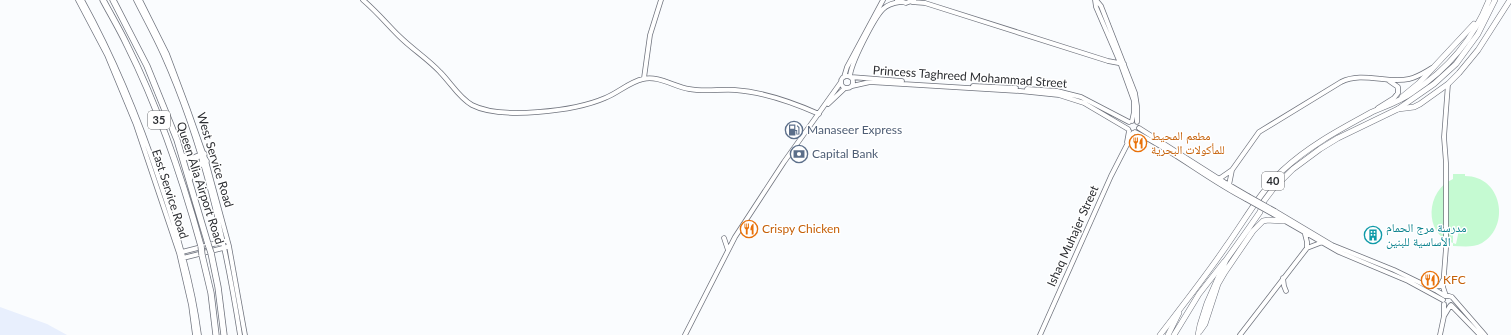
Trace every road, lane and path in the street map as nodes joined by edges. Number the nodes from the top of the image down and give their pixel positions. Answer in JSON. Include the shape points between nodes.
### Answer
{"nodes":[{"id":1,"x":78,"y":0,"type":"edge"},
{"id":2,"x":82,"y":0,"type":"edge"},
{"id":3,"x":102,"y":0,"type":"edge"},
{"id":4,"x":113,"y":0,"type":"edge"},
{"id":5,"x":136,"y":0,"type":"edge"},
{"id":6,"x":140,"y":0,"type":"edge"},
{"id":7,"x":363,"y":0,"type":"edge"},
{"id":8,"x":661,"y":0,"type":"edge"},
{"id":9,"x":883,"y":0,"type":"edge"},
{"id":10,"x":1095,"y":0,"type":"edge"},
{"id":11,"x":1489,"y":0,"type":"edge"},
{"id":12,"x":1496,"y":0,"type":"edge"},
{"id":13,"x":1510,"y":0,"type":"edge"},
{"id":14,"x":898,"y":1,"type":"edge"},
{"id":15,"x":913,"y":1,"type":"edge"},
{"id":16,"x":924,"y":2,"type":"edge"},
{"id":17,"x":1474,"y":24,"type":"dead end"},
{"id":18,"x":1122,"y":64,"type":"junction"},
{"id":19,"x":1432,"y":67,"type":"junction"},
{"id":20,"x":844,"y":77,"type":"junction"},
{"id":21,"x":851,"y":77,"type":"junction"},
{"id":22,"x":644,"y":78,"type":"junction"},
{"id":23,"x":1388,"y":80,"type":"junction"},
{"id":24,"x":841,"y":82,"type":"junction"},
{"id":25,"x":1448,"y":84,"type":"junction"},
{"id":26,"x":852,"y":86,"type":"junction"},
{"id":27,"x":845,"y":88,"type":"junction"},
{"id":28,"x":1401,"y":98,"type":"junction"},
{"id":29,"x":823,"y":108,"type":"junction"},
{"id":30,"x":1398,"y":109,"type":"junction"},
{"id":31,"x":1373,"y":112,"type":"junction"},
{"id":32,"x":819,"y":114,"type":"junction"},
{"id":33,"x":1133,"y":121,"type":"junction"},
{"id":34,"x":1139,"y":128,"type":"junction"},
{"id":35,"x":1131,"y":131,"type":"junction"},
{"id":36,"x":202,"y":155,"type":"junction"},
{"id":37,"x":183,"y":156,"type":"junction"},
{"id":38,"x":204,"y":162,"type":"junction"},
{"id":39,"x":1232,"y":170,"type":"junction"},
{"id":40,"x":190,"y":178,"type":"junction"},
{"id":41,"x":1219,"y":179,"type":"junction"},
{"id":42,"x":1229,"y":185,"type":"junction"},
{"id":43,"x":1247,"y":197,"type":"junction"},
{"id":44,"x":1274,"y":213,"type":"junction"},
{"id":45,"x":1284,"y":221,"type":"junction"},
{"id":46,"x":1305,"y":234,"type":"junction"},
{"id":47,"x":724,"y":238,"type":"dead end"},
{"id":48,"x":226,"y":241,"type":"junction"},
{"id":49,"x":1320,"y":243,"type":"junction"},
{"id":50,"x":227,"y":247,"type":"junction"},
{"id":51,"x":1307,"y":248,"type":"junction"},
{"id":52,"x":728,"y":250,"type":"junction"},
{"id":53,"x":181,"y":252,"type":"junction"},
{"id":54,"x":182,"y":258,"type":"junction"},
{"id":55,"x":1226,"y":260,"type":"junction"},
{"id":56,"x":1445,"y":276,"type":"junction"},
{"id":57,"x":1283,"y":278,"type":"junction"},
{"id":58,"x":1430,"y":288,"type":"junction"},
{"id":59,"x":1286,"y":291,"type":"dead end"},
{"id":60,"x":1445,"y":298,"type":"junction"},
{"id":61,"x":1453,"y":300,"type":"junction"},
{"id":62,"x":1183,"y":305,"type":"junction"},
{"id":63,"x":1450,"y":305,"type":"junction"},
{"id":64,"x":1444,"y":316,"type":"junction"},
{"id":65,"x":1169,"y":332,"type":"edge"},
{"id":66,"x":1198,"y":334,"type":"edge"},
{"id":67,"x":195,"y":335,"type":"edge"},
{"id":68,"x":199,"y":335,"type":"edge"},
{"id":69,"x":216,"y":335,"type":"edge"},
{"id":70,"x":224,"y":335,"type":"edge"},
{"id":71,"x":240,"y":335,"type":"edge"},
{"id":72,"x":245,"y":335,"type":"edge"},
{"id":73,"x":685,"y":335,"type":"edge"},
{"id":74,"x":1040,"y":335,"type":"edge"},
{"id":75,"x":1160,"y":335,"type":"edge"},
{"id":76,"x":1174,"y":335,"type":"edge"},
{"id":77,"x":1240,"y":335,"type":"edge"},
{"id":78,"x":1440,"y":335,"type":"edge"},
{"id":79,"x":1480,"y":335,"type":"edge"},
{"id":80,"x":1485,"y":335,"type":"edge"}],
"edges":[{"from":1,"to":53,"type":"street","name":"East Service Road","via":[[107,55],[136,125]]},
{"from":2,"to":53,"type":"street","name":"East Service Road","via":[[111,55],[134,110],[155,167]]},
{"from":3,"to":69,"type":"highway","name":"Queen Alia Airport Road","number":"35","bridge":true,"via":[[138,68],[170,145],[201,246],[211,293]]},
{"from":4,"to":37,"type":"highway","name":"Queen Alia Airport Road","number":"35","via":[[147,66]]},
{"from":5,"to":36,"type":"street","name":"West Service Road","via":[[164,56]]},
{"from":6,"to":36,"type":"street","name":"West Service Road","via":[[167,54]]},
{"from":7,"to":22,"type":"street","via":[[432,64],[467,102],[478,108],[507,113],[587,104],[605,98]]},
{"from":8,"to":22,"type":"street","via":[[650,35]]},
{"from":9,"to":20,"type":"street"},
{"from":10,"to":18,"type":"street"},
{"from":11,"to":28,"type":"main road","number":"40","via":[[1479,22],[1456,55],[1433,78]]},
{"from":12,"to":30,"type":"main road","number":"40","via":[[1478,34],[1456,64],[1434,84]]},
{"from":13,"to":25,"type":"main road","via":[[1472,58]]},
{"from":14,"to":15,"type":"street"},
{"from":14,"to":21,"type":"street","via":[[881,12],[852,64]]},
{"from":15,"to":16,"type":"street"},
{"from":16,"to":18,"type":"street"},
{"from":17,"to":19,"type":"main road"},
{"from":18,"to":33,"type":"street","via":[[1134,101]]},
{"from":19,"to":23,"type":"street","via":[[1416,77]]},
{"from":19,"to":28,"type":"main road","via":[[1419,83]]},
{"from":20,"to":21,"type":"street"},
{"from":20,"to":24,"type":"street"},
{"from":21,"to":26,"type":"street"},
{"from":21,"to":33,"type":"street","name":"Princess Taghreed Mohammad Street","via":[[1057,91],[1086,100]]},
{"from":22,"to":32,"type":"street","via":[[692,90],[733,90],[772,96]]},
{"from":23,"to":31,"type":"street","via":[[1398,87],[1398,93]]},
{"from":23,"to":39,"type":"street","via":[[1359,77],[1341,82],[1260,132]]},
{"from":24,"to":27,"type":"street"},
{"from":24,"to":29,"type":"street"},
{"from":25,"to":30,"type":"main road","via":[[1414,107]]},
{"from":25,"to":56,"type":"street","via":[[1444,137]]},
{"from":26,"to":27,"type":"street"},
{"from":26,"to":35,"type":"street","name":"Princess Taghreed Mohammad Street","via":[[870,82],[1056,94],[1084,103]]},
{"from":27,"to":29,"type":"street"},
{"from":28,"to":31,"type":"main road","number":"40"},
{"from":29,"to":32,"type":"street"},
{"from":30,"to":55,"type":"main road","number":"40","via":[[1333,141],[1293,169],[1264,201],[1260,212]]},
{"from":31,"to":62,"type":"main road","number":"40","via":[[1320,141],[1282,171]]},
{"from":32,"to":52,"type":"street"},
{"from":33,"to":34,"type":"street"},
{"from":33,"to":35,"type":"street"},
{"from":34,"to":35,"type":"street"},
{"from":34,"to":41,"type":"street","name":"Princess Taghreed Mohammad Street"},
{"from":35,"to":43,"type":"street","name":"Princess Taghreed Mohammad Street","via":[[1174,154],[1227,189]]},
{"from":35,"to":74,"type":"street","name":"Ishaq Muhajer Street"},
{"from":36,"to":37,"type":"highway","via":[[191,159]]},
{"from":36,"to":38,"type":"street","name":"West Service Road"},
{"from":37,"to":40,"type":"highway","name":"Queen Alia Airport Road","number":"35"},
{"from":38,"to":40,"type":"highway","via":[[193,169]]},
{"from":38,"to":48,"type":"street","name":"West Service Road"},
{"from":39,"to":41,"type":"street"},
{"from":39,"to":42,"type":"street"},
{"from":40,"to":70,"type":"highway","name":"Queen Alia Airport Road","number":"35","bridge":true,"via":[[211,253]]},
{"from":41,"to":42,"type":"street","name":"Princess Taghreed Mohammad Street"},
{"from":42,"to":43,"type":"street","name":"Princess Taghreed Mohammad Street"},
{"from":43,"to":44,"type":"street","name":"Princess Taghreed Mohammad Street","bridge":true},
{"from":44,"to":45,"type":"street","name":"Princess Taghreed Mohammad Street"},
{"from":44,"to":58,"type":"street","name":"Princess Taghreed Mohammad Street","via":[[1336,247],[1394,270]]},
{"from":45,"to":46,"type":"street","name":"Princess Taghreed Mohammad Street"},
{"from":45,"to":66,"type":"main road","via":[[1263,221],[1253,231],[1218,284],[1205,324]]},
{"from":46,"to":49,"type":"street","name":"Princess Taghreed Mohammad Street"},
{"from":46,"to":51,"type":"street"},
{"from":47,"to":52,"type":"street"},
{"from":48,"to":50,"type":"street","name":"West Service Road"},
{"from":48,"to":53,"type":"street"},
{"from":49,"to":51,"type":"street"},
{"from":49,"to":60,"type":"street","name":"Princess Taghreed Mohammad Street"},
{"from":50,"to":54,"type":"street"},
{"from":50,"to":71,"type":"street","name":"West Service Road"},
{"from":50,"to":72,"type":"street","name":"West Service Road"},
{"from":51,"to":57,"type":"street"},
{"from":52,"to":73,"type":"street"},
{"from":53,"to":54,"type":"street","name":"East Service Road"},
{"from":54,"to":67,"type":"street","name":"East Service Road"},
{"from":54,"to":68,"type":"street","name":"East Service Road"},
{"from":55,"to":66,"type":"main road","number":"40","via":[[1207,302]]},
{"from":55,"to":76,"type":"main road","via":[[1199,294]]},
{"from":56,"to":58,"type":"street","via":[[1440,286]]},
{"from":56,"to":60,"type":"street"},
{"from":57,"to":59,"type":"street"},
{"from":57,"to":77,"type":"street"},
{"from":58,"to":60,"type":"street","name":"Princess Taghreed Mohammad Street"},
{"from":60,"to":61,"type":"street","via":[[1451,296]]},
{"from":60,"to":63,"type":"street"},
{"from":60,"to":64,"type":"street"},
{"from":61,"to":63,"type":"street"},
{"from":61,"to":80,"type":"street"},
{"from":62,"to":65,"type":"main road"},
{"from":62,"to":75,"type":"main road","number":"40"},
{"from":63,"to":64,"type":"street"},
{"from":63,"to":79,"type":"street"},
{"from":64,"to":78,"type":"street"}]}
